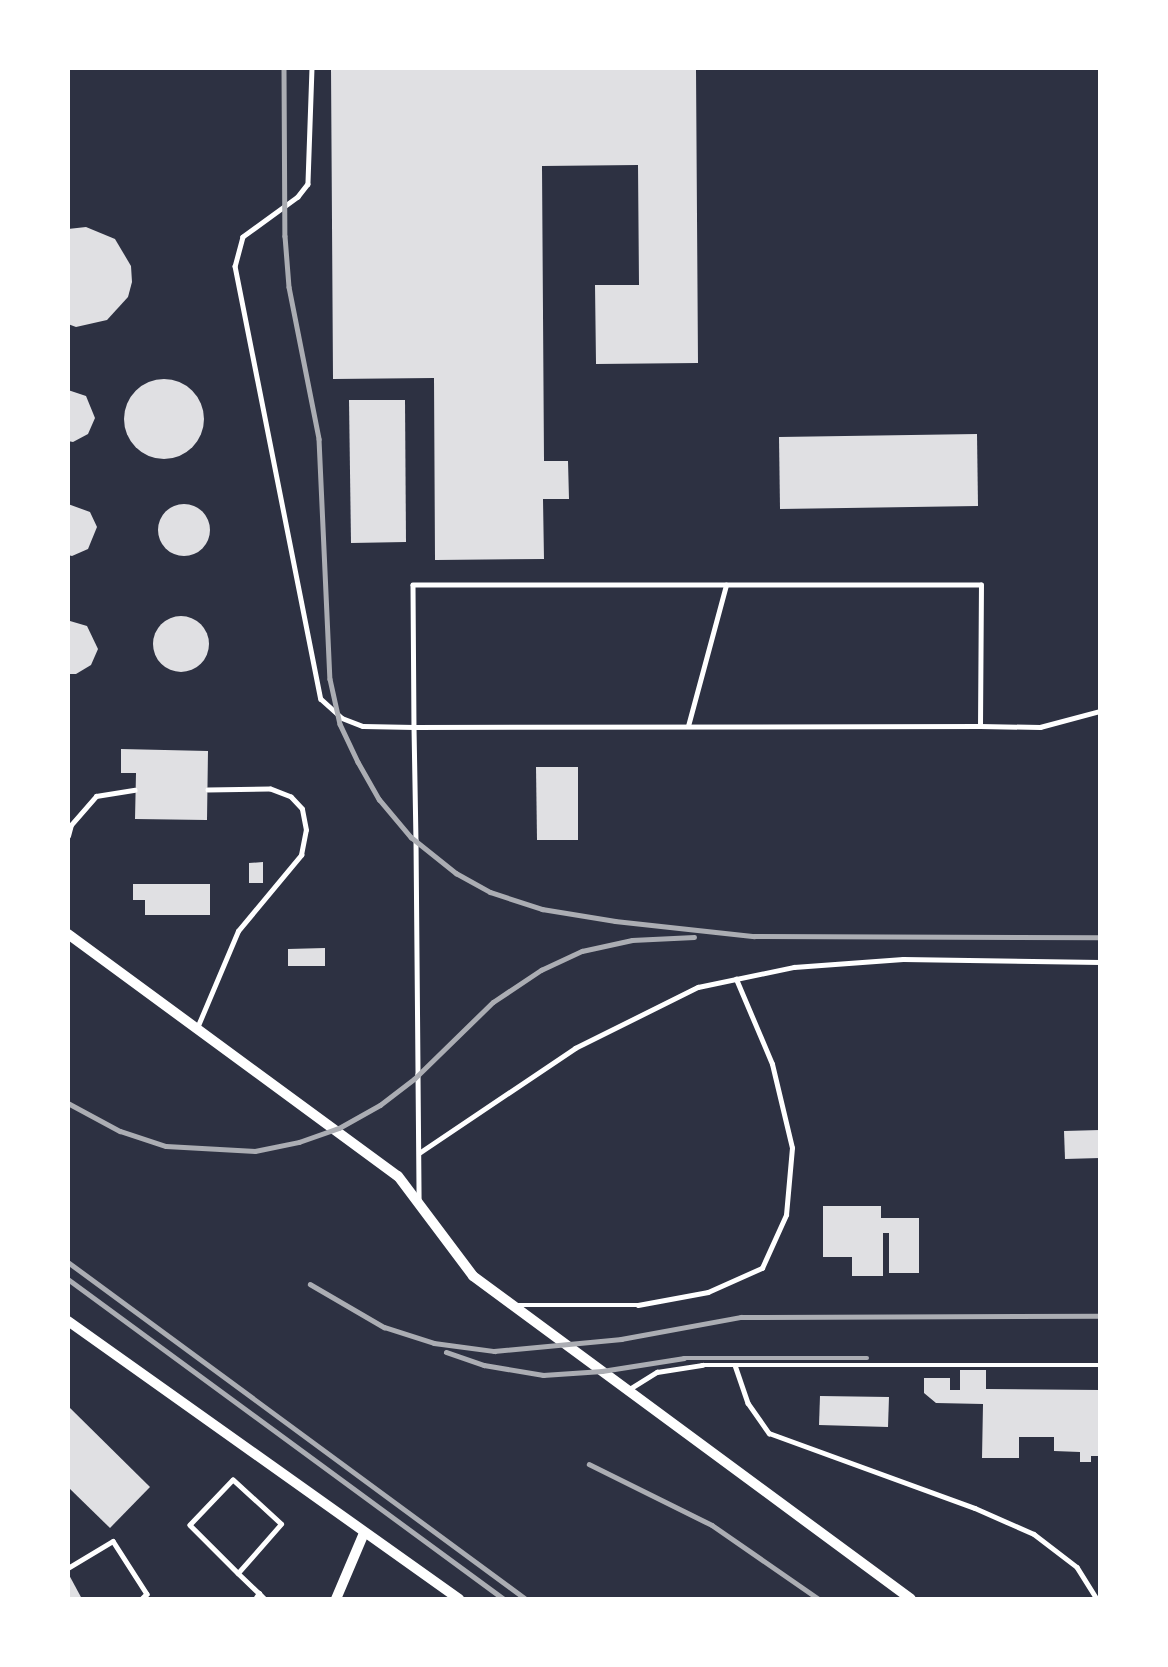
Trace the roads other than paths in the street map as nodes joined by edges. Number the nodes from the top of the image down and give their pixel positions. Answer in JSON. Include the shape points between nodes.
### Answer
{"nodes":[{"id":1,"x":312,"y":68,"type":"edge"},
{"id":2,"x":726,"y":585,"type":"junction"},
{"id":3,"x":1100,"y":711,"type":"edge"},
{"id":4,"x":688,"y":726,"type":"junction"},
{"id":5,"x":980,"y":726,"type":"junction"},
{"id":6,"x":414,"y":727,"type":"junction"},
{"id":7,"x":135,"y":790,"type":"dead end"},
{"id":8,"x":208,"y":790,"type":"dead end"},
{"id":9,"x":68,"y":836,"type":"edge"},
{"id":10,"x":68,"y":934,"type":"edge"},
{"id":11,"x":1100,"y":962,"type":"edge"},
{"id":12,"x":736,"y":979,"type":"junction"},
{"id":13,"x":196,"y":1030,"type":"junction"},
{"id":14,"x":419,"y":1153,"type":"junction"},
{"id":15,"x":419,"y":1205,"type":"junction"},
{"id":16,"x":511,"y":1304,"type":"junction"},
{"id":17,"x":68,"y":1321,"type":"edge"},
{"id":18,"x":735,"y":1365,"type":"junction"},
{"id":19,"x":1100,"y":1365,"type":"edge"},
{"id":20,"x":627,"y":1390,"type":"junction"},
{"id":21,"x":364,"y":1533,"type":"junction"},
{"id":22,"x":68,"y":1567,"type":"edge"},
{"id":23,"x":238,"y":1573,"type":"junction"},
{"id":24,"x":260,"y":1593,"type":"junction"},
{"id":25,"x":142,"y":1599,"type":"edge"},
{"id":26,"x":255,"y":1599,"type":"edge"},
{"id":27,"x":265,"y":1599,"type":"edge"},
{"id":28,"x":336,"y":1599,"type":"edge"},
{"id":29,"x":459,"y":1599,"type":"edge"},
{"id":30,"x":911,"y":1599,"type":"edge"},
{"id":31,"x":1097,"y":1599,"type":"edge"}],
"edges":[{"from":1,"to":6,"type":"lane","via":[[308,184],[298,197],[243,237],[235,266],[321,699],[341,718],[363,726]]},
{"from":2,"to":4,"type":"lane"},
{"from":2,"to":5,"type":"lane","via":[[981,585]]},
{"from":2,"to":6,"type":"lane","via":[[413,585]]},
{"from":3,"to":5,"type":"lane","via":[[1040,727]]},
{"from":4,"to":5,"type":"lane"},
{"from":4,"to":6,"type":"lane"},
{"from":6,"to":14,"type":"lane"},
{"from":7,"to":9,"type":"lane","via":[[96,796],[71,825]]},
{"from":8,"to":13,"type":"lane","via":[[270,789],[291,797],[302,809],[306,830],[301,855],[238,931]]},
{"from":10,"to":13,"type":"street"},
{"from":11,"to":12,"type":"lane","via":[[903,959],[794,967]]},
{"from":12,"to":14,"type":"lane","via":[[698,987],[575,1048]]},
{"from":12,"to":16,"type":"lane","via":[[772,1064],[792,1148],[786,1214],[762,1268],[708,1292],[638,1305]]},
{"from":13,"to":15,"type":"street","via":[[398,1176]]},
{"from":14,"to":15,"type":"lane"},
{"from":15,"to":16,"type":"street","via":[[473,1276]]},
{"from":16,"to":20,"type":"street"},
{"from":17,"to":21,"type":"street"},
{"from":18,"to":19,"type":"lane"},
{"from":18,"to":20,"type":"lane","via":[[657,1372]]},
{"from":18,"to":31,"type":"lane","via":[[748,1403],[769,1433],[1034,1534],[1077,1567]]},
{"from":20,"to":30,"type":"street"},
{"from":21,"to":28,"type":"street"},
{"from":21,"to":29,"type":"street"},
{"from":22,"to":25,"type":"lane","via":[[113,1541],[147,1594]]},
{"from":23,"to":23,"type":"lane","via":[[190,1525],[233,1480],[281,1524]]},
{"from":23,"to":24,"type":"lane"},
{"from":24,"to":26,"type":"lane"},
{"from":24,"to":27,"type":"lane"}]}
